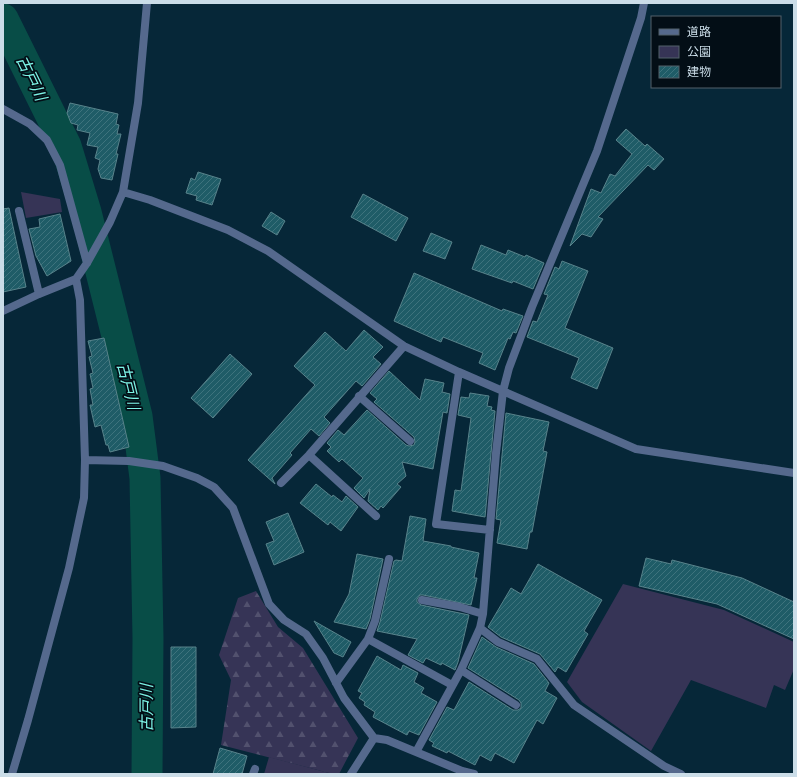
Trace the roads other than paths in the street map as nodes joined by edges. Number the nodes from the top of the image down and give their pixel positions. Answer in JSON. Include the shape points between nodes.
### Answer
{"nodes":[{"id":1,"x":147,"y":3,"type":"edge"},
{"id":2,"x":644,"y":3,"type":"edge"},
{"id":3,"x":3,"y":109,"type":"edge"},
{"id":4,"x":124,"y":192,"type":"junction"},
{"id":5,"x":19,"y":211,"type":"dead end"},
{"id":6,"x":87,"y":263,"type":"junction"},
{"id":7,"x":76,"y":280,"type":"junction"},
{"id":8,"x":39,"y":294,"type":"junction"},
{"id":9,"x":3,"y":311,"type":"edge"},
{"id":10,"x":404,"y":346,"type":"junction"},
{"id":11,"x":459,"y":372,"type":"junction"},
{"id":12,"x":503,"y":391,"type":"junction"},
{"id":13,"x":359,"y":396,"type":"junction"},
{"id":14,"x":410,"y":441,"type":"dead end"},
{"id":15,"x":309,"y":454,"type":"junction"},
{"id":16,"x":85,"y":460,"type":"junction"},
{"id":17,"x":794,"y":473,"type":"edge"},
{"id":18,"x":281,"y":483,"type":"dead end"},
{"id":19,"x":376,"y":516,"type":"dead end"},
{"id":20,"x":490,"y":530,"type":"junction"},
{"id":21,"x":389,"y":559,"type":"dead end"},
{"id":22,"x":422,"y":600,"type":"dead end"},
{"id":23,"x":483,"y":614,"type":"junction"},
{"id":24,"x":480,"y":628,"type":"junction"},
{"id":25,"x":368,"y":639,"type":"junction"},
{"id":26,"x":461,"y":670,"type":"junction"},
{"id":27,"x":336,"y":683,"type":"junction"},
{"id":28,"x":452,"y":685,"type":"junction"},
{"id":29,"x":516,"y":705,"type":"dead end"},
{"id":30,"x":374,"y":738,"type":"junction"},
{"id":31,"x":416,"y":752,"type":"junction"},
{"id":32,"x":12,"y":774,"type":"edge"},
{"id":33,"x":351,"y":774,"type":"edge"},
{"id":34,"x":474,"y":774,"type":"edge"},
{"id":35,"x":681,"y":774,"type":"edge"}],
"edges":[{"from":1,"to":4,"type":"street","via":[[138,103]]},
{"from":2,"to":12,"type":"street","via":[[597,151],[532,307]]},
{"from":3,"to":6,"type":"street","via":[[30,124],[47,140],[57,158]]},
{"from":4,"to":6,"type":"street"},
{"from":4,"to":10,"type":"street","via":[[228,230],[268,251]]},
{"from":5,"to":8,"type":"street"},
{"from":6,"to":7,"type":"street"},
{"from":7,"to":8,"type":"street"},
{"from":7,"to":16,"type":"street","via":[[80,300]]},
{"from":8,"to":9,"type":"street"},
{"from":10,"to":11,"type":"street"},
{"from":10,"to":13,"type":"street"},
{"from":11,"to":12,"type":"street"},
{"from":11,"to":20,"type":"street","via":[[436,524]]},
{"from":12,"to":17,"type":"street","via":[[636,449]]},
{"from":12,"to":20,"type":"street"},
{"from":13,"to":14,"type":"street"},
{"from":13,"to":15,"type":"street"},
{"from":15,"to":18,"type":"street"},
{"from":15,"to":19,"type":"street"},
{"from":16,"to":27,"type":"street","via":[[128,461],[163,466],[214,487],[233,508],[269,604],[284,620],[306,634]]},
{"from":16,"to":32,"type":"street","via":[[84,498],[69,568]]},
{"from":20,"to":23,"type":"street"},
{"from":21,"to":25,"type":"street","via":[[375,621]]},
{"from":22,"to":23,"type":"street"},
{"from":23,"to":24,"type":"street"},
{"from":24,"to":26,"type":"street"},
{"from":24,"to":35,"type":"street","via":[[498,642],[537,659],[574,705],[664,766]]},
{"from":25,"to":27,"type":"street"},
{"from":25,"to":28,"type":"street"},
{"from":26,"to":28,"type":"street"},
{"from":26,"to":29,"type":"street"},
{"from":27,"to":30,"type":"street"},
{"from":28,"to":31,"type":"street"},
{"from":30,"to":31,"type":"street","via":[[387,740]]},
{"from":30,"to":33,"type":"street"},
{"from":31,"to":34,"type":"street"}]}
